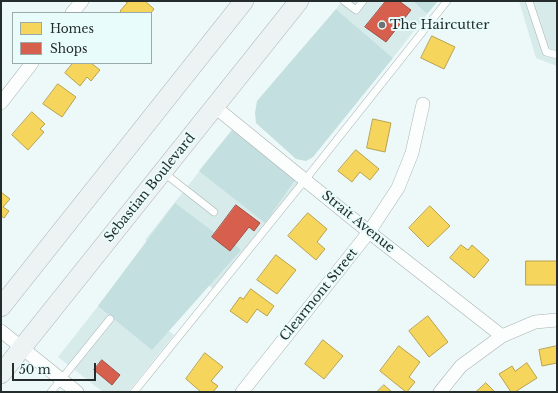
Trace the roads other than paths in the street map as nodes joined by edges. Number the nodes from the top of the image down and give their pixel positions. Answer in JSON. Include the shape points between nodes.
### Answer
{"nodes":[{"id":1,"x":81,"y":1,"type":"edge"},
{"id":2,"x":244,"y":1,"type":"edge"},
{"id":3,"x":298,"y":1,"type":"edge"},
{"id":4,"x":344,"y":1,"type":"edge"},
{"id":5,"x":363,"y":1,"type":"edge"},
{"id":6,"x":447,"y":1,"type":"edge"},
{"id":7,"x":530,"y":1,"type":"edge"},
{"id":8,"x":73,"y":12,"type":"edge"},
{"id":9,"x":557,"y":55,"type":"edge"},
{"id":10,"x":31,"y":64,"type":"edge"},
{"id":11,"x":1,"y":103,"type":"edge"},
{"id":12,"x":423,"y":104,"type":"dead end"},
{"id":13,"x":215,"y":107,"type":"junction"},
{"id":14,"x":162,"y":172,"type":"junction"},
{"id":15,"x":305,"y":180,"type":"junction"},
{"id":16,"x":214,"y":212,"type":"dead end"},
{"id":17,"x":369,"y":232,"type":"junction"},
{"id":18,"x":1,"y":307,"type":"edge"},
{"id":19,"x":110,"y":319,"type":"dead end"},
{"id":20,"x":557,"y":320,"type":"edge"},
{"id":21,"x":1,"y":331,"type":"edge"},
{"id":22,"x":502,"y":336,"type":"junction"},
{"id":23,"x":21,"y":348,"type":"junction"},
{"id":24,"x":1,"y":374,"type":"edge"},
{"id":25,"x":61,"y":379,"type":"junction"},
{"id":26,"x":50,"y":392,"type":"edge"},
{"id":27,"x":78,"y":392,"type":"edge"},
{"id":28,"x":134,"y":392,"type":"edge"},
{"id":29,"x":242,"y":392,"type":"edge"},
{"id":30,"x":440,"y":392,"type":"edge"}],
"edges":[{"from":1,"to":8,"type":"street"},
{"from":2,"to":18,"type":"main road"},
{"from":3,"to":13,"type":"main road","name":"Sebastian Boulevard"},
{"from":4,"to":5,"type":"lane","via":[[356,10]]},
{"from":6,"to":15,"type":"lane"},
{"from":7,"to":9,"type":"lane","via":[[546,52]]},
{"from":10,"to":11,"type":"street"},
{"from":12,"to":17,"type":"street","name":"Clearmont Street","via":[[412,152],[398,188]]},
{"from":13,"to":14,"type":"main road","name":"Sebastian Boulevard"},
{"from":13,"to":15,"type":"street","name":"Strait Avenue"},
{"from":14,"to":16,"type":"lane"},
{"from":14,"to":23,"type":"main road","name":"Sebastian Boulevard"},
{"from":15,"to":17,"type":"street","name":"Strait Avenue"},
{"from":15,"to":28,"type":"lane"},
{"from":17,"to":22,"type":"street","name":"Strait Avenue"},
{"from":17,"to":29,"type":"street","name":"Clearmont Street"},
{"from":19,"to":25,"type":"lane"},
{"from":20,"to":22,"type":"street","via":[[535,322]]},
{"from":21,"to":23,"type":"street"},
{"from":22,"to":30,"type":"street","via":[[461,366]]},
{"from":23,"to":24,"type":"main road","name":"Sebastian Boulevard"},
{"from":23,"to":25,"type":"street"},
{"from":25,"to":26,"type":"lane"},
{"from":25,"to":27,"type":"street"}]}
